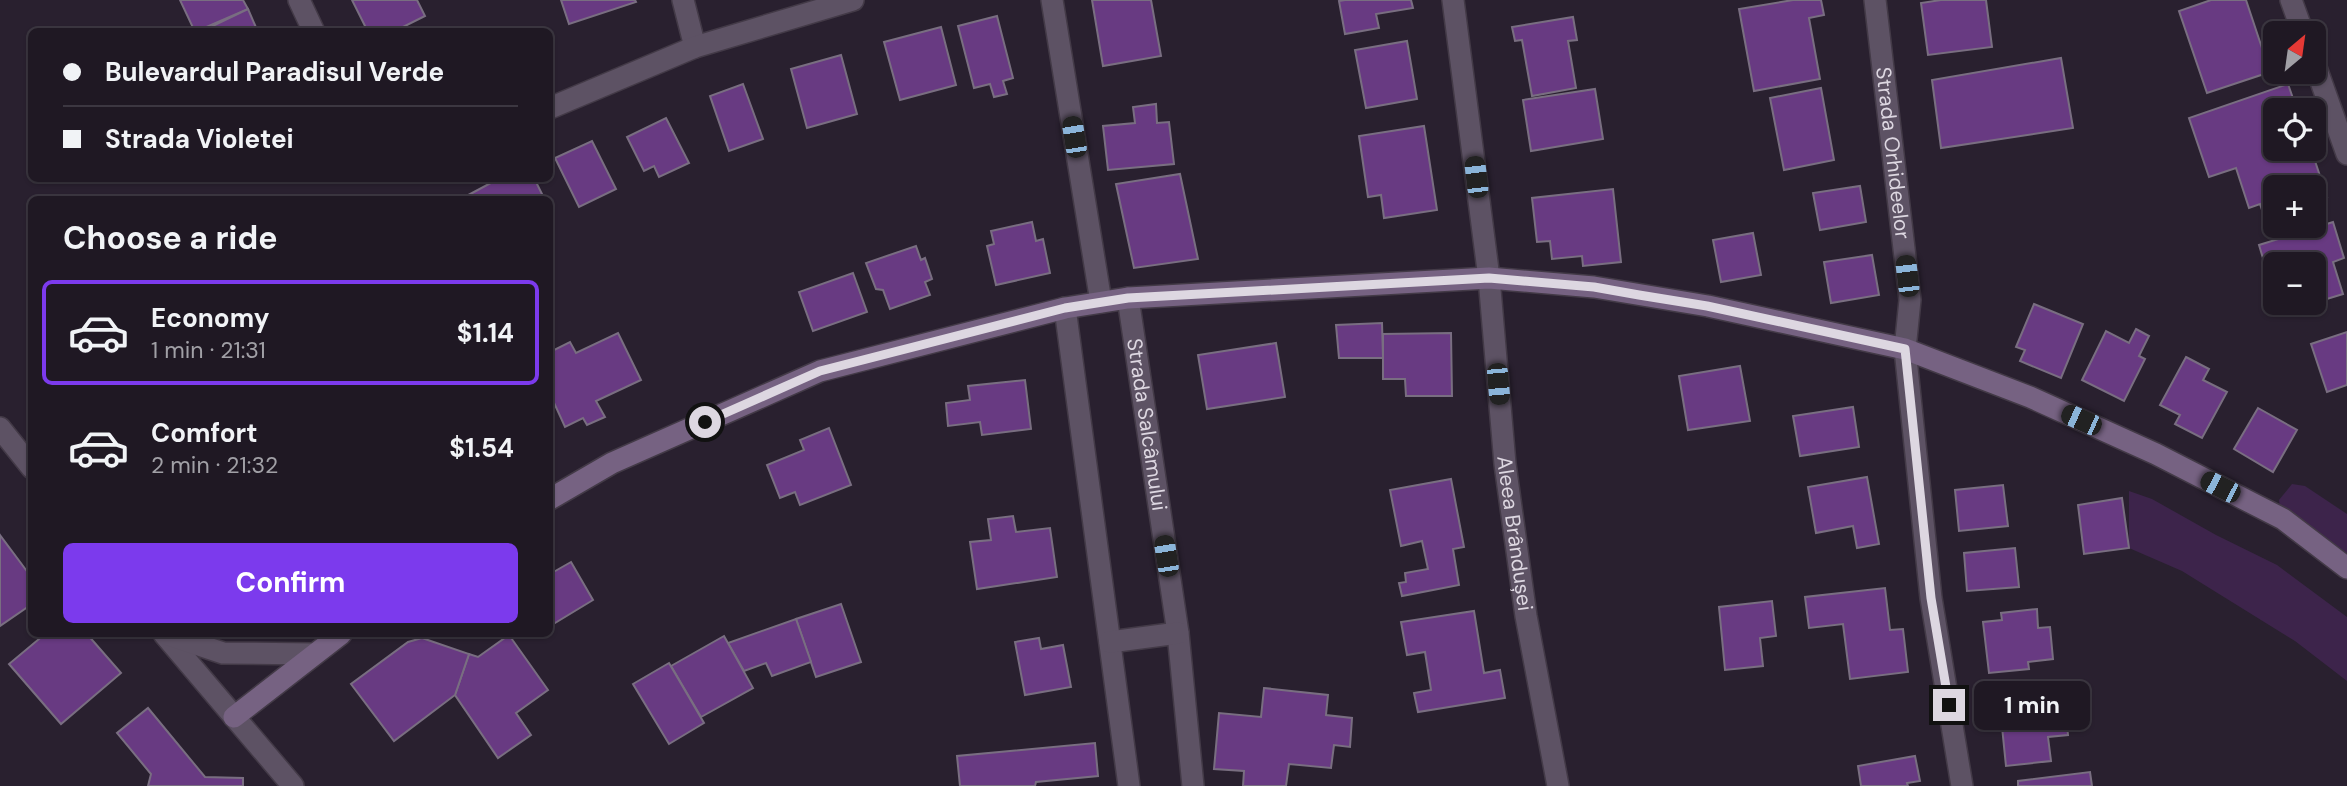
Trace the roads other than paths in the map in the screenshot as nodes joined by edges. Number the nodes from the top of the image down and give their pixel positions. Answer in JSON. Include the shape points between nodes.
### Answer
{"nodes":[{"id":1,"x":299,"y":0,"type":"edge"},
{"id":2,"x":684,"y":0,"type":"edge"},
{"id":3,"x":853,"y":0,"type":"edge"},
{"id":4,"x":1052,"y":0,"type":"edge"},
{"id":5,"x":1453,"y":0,"type":"edge"},
{"id":6,"x":1875,"y":0,"type":"edge"},
{"id":7,"x":2291,"y":0,"type":"edge"},
{"id":8,"x":2299,"y":21,"type":"edge"},
{"id":9,"x":312,"y":28,"type":"edge"},
{"id":10,"x":695,"y":47,"type":"junction"},
{"id":11,"x":2322,"y":84,"type":"edge"},
{"id":12,"x":553,"y":107,"type":"edge"},
{"id":13,"x":2347,"y":154,"type":"edge"},
{"id":14,"x":1489,"y":278,"type":"junction"},
{"id":15,"x":1128,"y":298,"type":"junction"},
{"id":16,"x":1101,"y":302,"type":"junction"},
{"id":17,"x":1065,"y":308,"type":"junction"},
{"id":18,"x":1905,"y":349,"type":"junction"},
{"id":19,"x":0,"y":428,"type":"edge"},
{"id":20,"x":28,"y":463,"type":"edge"},
{"id":21,"x":553,"y":497,"type":"edge"},
{"id":22,"x":2347,"y":568,"type":"edge"},
{"id":23,"x":1178,"y":633,"type":"junction"},
{"id":24,"x":167,"y":637,"type":"edge"},
{"id":25,"x":174,"y":637,"type":"edge"},
{"id":26,"x":337,"y":637,"type":"edge"},
{"id":27,"x":1110,"y":642,"type":"junction"},
{"id":28,"x":314,"y":654,"type":"junction"},
{"id":29,"x":234,"y":717,"type":"junction"},
{"id":30,"x":293,"y":786,"type":"edge"},
{"id":31,"x":1129,"y":786,"type":"edge"},
{"id":32,"x":1193,"y":786,"type":"edge"},
{"id":33,"x":1558,"y":786,"type":"edge"},
{"id":34,"x":1962,"y":786,"type":"edge"}],
"edges":[{"from":1,"to":9,"type":"street"},
{"from":2,"to":10,"type":"street"},
{"from":3,"to":10,"type":"street"},
{"from":4,"to":16,"type":"street"},
{"from":5,"to":14,"type":"street"},
{"from":6,"to":18,"type":"street","name":"Strada Orhideelor","via":[[1909,300]]},
{"from":7,"to":8,"type":"street"},
{"from":10,"to":12,"type":"street"},
{"from":11,"to":13,"type":"street"},
{"from":14,"to":15,"type":"street"},
{"from":14,"to":18,"type":"street","via":[[1594,287],[1682,302]]},
{"from":14,"to":33,"type":"street","name":"Aleea Brândușei","via":[[1505,464],[1526,616]]},
{"from":15,"to":16,"type":"street"},
{"from":15,"to":23,"type":"street","name":"Strada Salcâmului"},
{"from":16,"to":17,"type":"street"},
{"from":17,"to":21,"type":"street","via":[[820,371],[612,463]]},
{"from":17,"to":27,"type":"street"},
{"from":18,"to":22,"type":"street","via":[[2030,397],[2156,454],[2283,519]]},
{"from":18,"to":34,"type":"street","name":"Strada Orhideelor","via":[[1931,598]]},
{"from":19,"to":20,"type":"street"},
{"from":23,"to":27,"type":"street"},
{"from":23,"to":32,"type":"street","name":"Strada Salcâmului"},
{"from":24,"to":29,"type":"street"},
{"from":25,"to":28,"type":"street","via":[[223,653]]},
{"from":26,"to":28,"type":"street"},
{"from":27,"to":31,"type":"street"},
{"from":28,"to":29,"type":"street"},
{"from":29,"to":30,"type":"street"}]}
